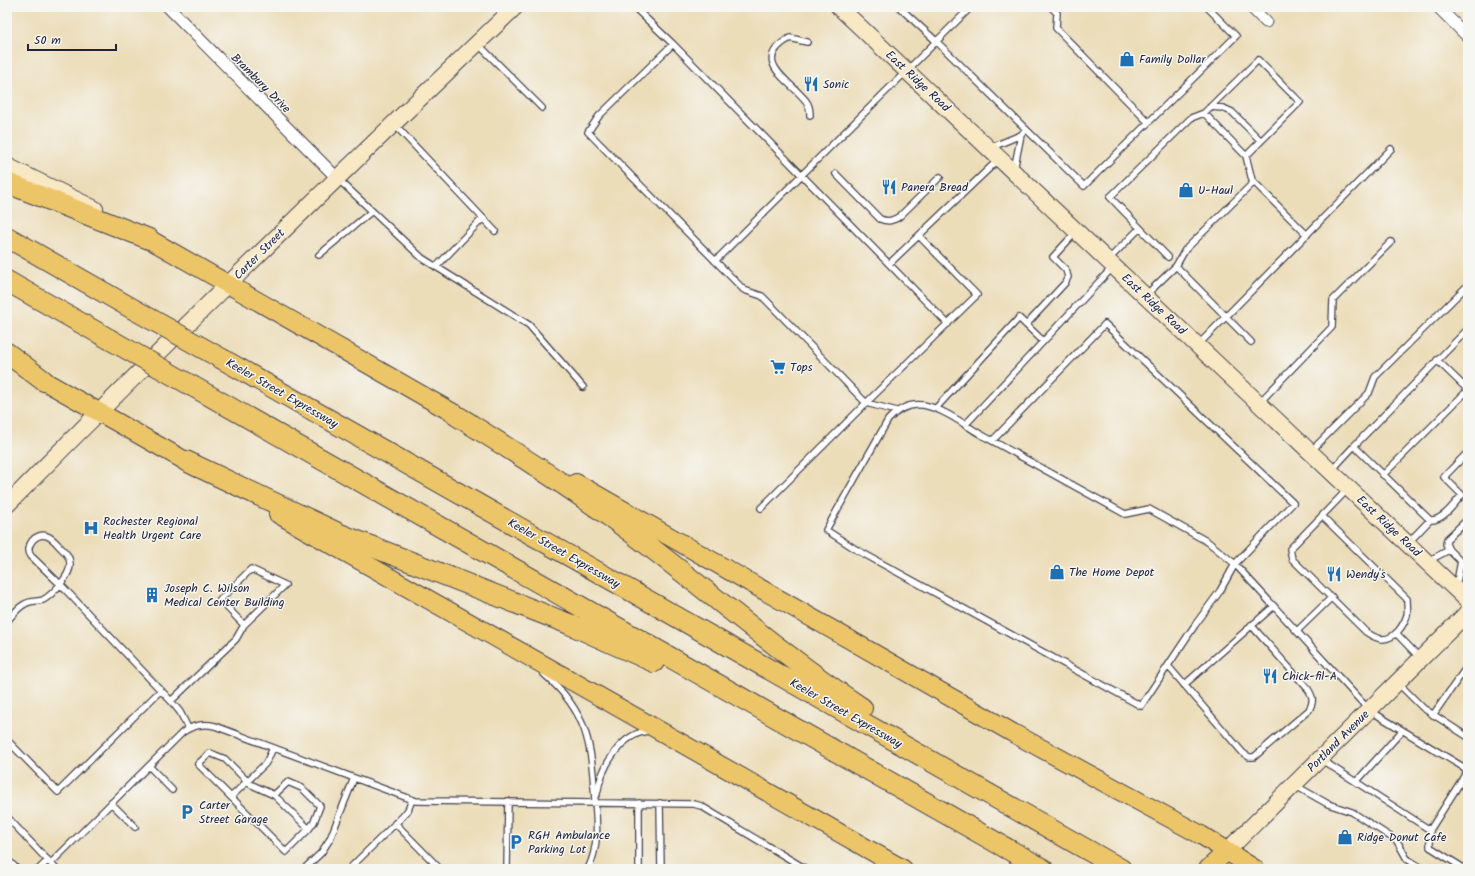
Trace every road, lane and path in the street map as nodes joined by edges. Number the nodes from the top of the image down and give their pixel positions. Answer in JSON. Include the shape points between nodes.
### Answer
{"nodes":[{"id":1,"x":168,"y":7,"type":"edge"},
{"id":2,"x":514,"y":7,"type":"edge"},
{"id":3,"x":634,"y":7,"type":"edge"},
{"id":4,"x":839,"y":7,"type":"edge"},
{"id":5,"x":899,"y":7,"type":"edge"},
{"id":6,"x":970,"y":7,"type":"edge"},
{"id":7,"x":1051,"y":7,"type":"edge"},
{"id":8,"x":1207,"y":7,"type":"edge"},
{"id":9,"x":1251,"y":7,"type":"edge"},
{"id":10,"x":1438,"y":7,"type":"edge"},
{"id":11,"x":1266,"y":22,"type":"dead end"},
{"id":12,"x":1468,"y":37,"type":"edge"},
{"id":13,"x":936,"y":41,"type":"junction"},
{"id":14,"x":806,"y":42,"type":"dead end"},
{"id":15,"x":477,"y":43,"type":"junction"},
{"id":16,"x":673,"y":44,"type":"junction"},
{"id":17,"x":907,"y":71,"type":"junction"},
{"id":18,"x":1210,"y":107,"type":"junction"},
{"id":19,"x":542,"y":108,"type":"dead end"},
{"id":20,"x":1204,"y":113,"type":"junction"},
{"id":21,"x":810,"y":115,"type":"dead end"},
{"id":22,"x":1148,"y":122,"type":"junction"},
{"id":23,"x":393,"y":124,"type":"junction"},
{"id":24,"x":1026,"y":129,"type":"junction"},
{"id":25,"x":1021,"y":135,"type":"junction"},
{"id":26,"x":1261,"y":141,"type":"junction"},
{"id":27,"x":1391,"y":149,"type":"dead end"},
{"id":28,"x":994,"y":153,"type":"junction"},
{"id":29,"x":1246,"y":156,"type":"junction"},
{"id":30,"x":7,"y":166,"type":"edge"},
{"id":31,"x":1014,"y":172,"type":"junction"},
{"id":32,"x":836,"y":174,"type":"dead end"},
{"id":33,"x":801,"y":175,"type":"junction"},
{"id":34,"x":940,"y":177,"type":"dead end"},
{"id":35,"x":337,"y":178,"type":"junction"},
{"id":36,"x":1254,"y":182,"type":"junction"},
{"id":37,"x":7,"y":183,"type":"edge"},
{"id":38,"x":372,"y":211,"type":"junction"},
{"id":39,"x":484,"y":218,"type":"junction"},
{"id":40,"x":1140,"y":228,"type":"junction"},
{"id":41,"x":495,"y":231,"type":"dead end"},
{"id":42,"x":1076,"y":231,"type":"junction"},
{"id":43,"x":1306,"y":235,"type":"junction"},
{"id":44,"x":919,"y":236,"type":"junction"},
{"id":45,"x":7,"y":237,"type":"edge"},
{"id":46,"x":149,"y":239,"type":"junction"},
{"id":47,"x":1391,"y":242,"type":"dead end"},
{"id":48,"x":319,"y":255,"type":"dead end"},
{"id":49,"x":1168,"y":257,"type":"dead end"},
{"id":50,"x":715,"y":261,"type":"junction"},
{"id":51,"x":889,"y":264,"type":"junction"},
{"id":52,"x":1111,"y":264,"type":"junction"},
{"id":53,"x":1176,"y":266,"type":"junction"},
{"id":54,"x":436,"y":267,"type":"junction"},
{"id":55,"x":7,"y":281,"type":"edge"},
{"id":56,"x":229,"y":285,"type":"junction"},
{"id":57,"x":1468,"y":285,"type":"edge"},
{"id":58,"x":1145,"y":296,"type":"junction"},
{"id":59,"x":1226,"y":316,"type":"junction"},
{"id":60,"x":948,"y":324,"type":"junction"},
{"id":61,"x":1026,"y":325,"type":"junction"},
{"id":62,"x":1468,"y":329,"type":"edge"},
{"id":63,"x":1043,"y":342,"type":"junction"},
{"id":64,"x":1251,"y":342,"type":"dead end"},
{"id":65,"x":1198,"y":346,"type":"junction"},
{"id":66,"x":7,"y":353,"type":"edge"},
{"id":67,"x":7,"y":357,"type":"edge"},
{"id":68,"x":1437,"y":360,"type":"junction"},
{"id":69,"x":44,"y":381,"type":"junction"},
{"id":70,"x":583,"y":387,"type":"dead end"},
{"id":71,"x":1468,"y":390,"type":"edge"},
{"id":72,"x":866,"y":403,"type":"junction"},
{"id":73,"x":1259,"y":404,"type":"junction"},
{"id":74,"x":936,"y":408,"type":"junction"},
{"id":75,"x":897,"y":411,"type":"junction"},
{"id":76,"x":99,"y":413,"type":"junction"},
{"id":77,"x":457,"y":416,"type":"junction"},
{"id":78,"x":965,"y":425,"type":"junction"},
{"id":79,"x":993,"y":440,"type":"junction"},
{"id":80,"x":1354,"y":446,"type":"junction"},
{"id":81,"x":1310,"y":452,"type":"junction"},
{"id":82,"x":1468,"y":452,"type":"edge"},
{"id":83,"x":186,"y":461,"type":"junction"},
{"id":84,"x":1330,"y":471,"type":"junction"},
{"id":85,"x":1383,"y":475,"type":"junction"},
{"id":86,"x":1349,"y":488,"type":"junction"},
{"id":87,"x":7,"y":505,"type":"edge"},
{"id":88,"x":761,"y":508,"type":"dead end"},
{"id":89,"x":1322,"y":516,"type":"junction"},
{"id":90,"x":1468,"y":519,"type":"edge"},
{"id":91,"x":1430,"y":520,"type":"junction"},
{"id":92,"x":1408,"y":544,"type":"junction"},
{"id":93,"x":1449,"y":550,"type":"junction"},
{"id":94,"x":1427,"y":562,"type":"junction"},
{"id":95,"x":1460,"y":562,"type":"junction"},
{"id":96,"x":1468,"y":563,"type":"edge"},
{"id":97,"x":1235,"y":564,"type":"junction"},
{"id":98,"x":60,"y":584,"type":"junction"},
{"id":99,"x":1456,"y":590,"type":"junction"},
{"id":100,"x":1332,"y":597,"type":"junction"},
{"id":101,"x":1468,"y":601,"type":"edge"},
{"id":102,"x":1274,"y":606,"type":"junction"},
{"id":103,"x":1468,"y":612,"type":"edge"},
{"id":104,"x":7,"y":621,"type":"edge"},
{"id":105,"x":244,"y":625,"type":"junction"},
{"id":106,"x":1252,"y":625,"type":"junction"},
{"id":107,"x":1297,"y":631,"type":"junction"},
{"id":108,"x":1396,"y":633,"type":"junction"},
{"id":109,"x":511,"y":646,"type":"junction"},
{"id":110,"x":1421,"y":659,"type":"junction"},
{"id":111,"x":1468,"y":665,"type":"edge"},
{"id":112,"x":1168,"y":666,"type":"junction"},
{"id":113,"x":1397,"y":682,"type":"junction"},
{"id":114,"x":1184,"y":684,"type":"junction"},
{"id":115,"x":162,"y":690,"type":"junction"},
{"id":116,"x":172,"y":701,"type":"junction"},
{"id":117,"x":1369,"y":710,"type":"junction"},
{"id":118,"x":1434,"y":715,"type":"junction"},
{"id":119,"x":188,"y":728,"type":"junction"},
{"id":120,"x":1402,"y":730,"type":"junction"},
{"id":121,"x":669,"y":736,"type":"junction"},
{"id":122,"x":1468,"y":737,"type":"edge"},
{"id":123,"x":7,"y":740,"type":"edge"},
{"id":124,"x":273,"y":748,"type":"junction"},
{"id":125,"x":1320,"y":759,"type":"junction"},
{"id":126,"x":148,"y":766,"type":"junction"},
{"id":127,"x":1468,"y":770,"type":"edge"},
{"id":128,"x":880,"y":776,"type":"junction"},
{"id":129,"x":354,"y":778,"type":"junction"},
{"id":130,"x":247,"y":781,"type":"junction"},
{"id":131,"x":1356,"y":782,"type":"junction"},
{"id":132,"x":1294,"y":785,"type":"junction"},
{"id":133,"x":172,"y":790,"type":"dead end"},
{"id":134,"x":274,"y":794,"type":"junction"},
{"id":135,"x":231,"y":797,"type":"junction"},
{"id":136,"x":412,"y":800,"type":"junction"},
{"id":137,"x":508,"y":802,"type":"junction"},
{"id":138,"x":595,"y":802,"type":"junction"},
{"id":139,"x":111,"y":803,"type":"junction"},
{"id":140,"x":639,"y":803,"type":"junction"},
{"id":141,"x":660,"y":803,"type":"junction"},
{"id":142,"x":1023,"y":813,"type":"junction"},
{"id":143,"x":7,"y":817,"type":"edge"},
{"id":144,"x":395,"y":823,"type":"junction"},
{"id":145,"x":135,"y":827,"type":"dead end"},
{"id":146,"x":309,"y":829,"type":"junction"},
{"id":147,"x":1430,"y":830,"type":"junction"},
{"id":148,"x":1227,"y":851,"type":"junction"},
{"id":149,"x":7,"y":859,"type":"edge"},
{"id":150,"x":49,"y":862,"type":"junction"},
{"id":151,"x":17,"y":869,"type":"edge"},
{"id":152,"x":40,"y":869,"type":"edge"},
{"id":153,"x":56,"y":869,"type":"edge"},
{"id":154,"x":304,"y":869,"type":"edge"},
{"id":155,"x":349,"y":869,"type":"edge"},
{"id":156,"x":440,"y":869,"type":"edge"},
{"id":157,"x":507,"y":869,"type":"edge"},
{"id":158,"x":588,"y":869,"type":"edge"},
{"id":159,"x":639,"y":869,"type":"edge"},
{"id":160,"x":661,"y":869,"type":"edge"},
{"id":161,"x":806,"y":869,"type":"edge"},
{"id":162,"x":903,"y":869,"type":"edge"},
{"id":163,"x":1043,"y":869,"type":"edge"},
{"id":164,"x":1121,"y":869,"type":"edge"},
{"id":165,"x":1208,"y":869,"type":"edge"},
{"id":166,"x":1255,"y":869,"type":"edge"},
{"id":167,"x":1423,"y":869,"type":"edge"},
{"id":168,"x":1465,"y":869,"type":"edge"}],
"edges":[{"from":1,"to":35,"type":"street","name":"Brambury Drive"},
{"from":2,"to":15,"type":"main road","name":"Carter Street"},
{"from":3,"to":16,"type":"lane"},
{"from":4,"to":17,"type":"main road","name":"East Ridge Road"},
{"from":5,"to":13,"type":"lane"},
{"from":6,"to":13,"type":"lane"},
{"from":7,"to":22,"type":"lane","via":[[1057,13],[1056,28]]},
{"from":8,"to":22,"type":"lane","via":[[1236,36]]},
{"from":9,"to":11,"type":"street"},
{"from":10,"to":12,"type":"street"},
{"from":13,"to":17,"type":"lane"},
{"from":13,"to":24,"type":"lane"},
{"from":14,"to":21,"type":"lane","via":[[790,38],[774,50],[772,59],[774,67],[807,102]]},
{"from":15,"to":19,"type":"lane"},
{"from":15,"to":23,"type":"main road","name":"Carter Street"},
{"from":16,"to":33,"type":"lane"},
{"from":16,"to":50,"type":"lane","via":[[599,116],[588,132]]},
{"from":17,"to":28,"type":"main road","name":"East Ridge Road"},
{"from":17,"to":33,"type":"lane"},
{"from":18,"to":20,"type":"lane"},
{"from":18,"to":26,"type":"lane","via":[[1232,112]]},
{"from":18,"to":26,"type":"lane","via":[[1258,60],[1300,102]]},
{"from":20,"to":29,"type":"lane"},
{"from":20,"to":40,"type":"lane","via":[[1191,118],[1110,197]]},
{"from":22,"to":24,"type":"lane","via":[[1084,186]]},
{"from":23,"to":35,"type":"main road","name":"Carter Street"},
{"from":23,"to":39,"type":"lane"},
{"from":24,"to":25,"type":"lane"},
{"from":25,"to":28,"type":"lane"},
{"from":25,"to":31,"type":"lane"},
{"from":26,"to":29,"type":"lane"},
{"from":27,"to":43,"type":"lane"},
{"from":28,"to":31,"type":"main road","name":"East Ridge Road"},
{"from":28,"to":44,"type":"lane"},
{"from":29,"to":36,"type":"lane"},
{"from":30,"to":46,"type":"main road","via":[[74,198]]},
{"from":31,"to":42,"type":"main road","name":"East Ridge Road"},
{"from":32,"to":34,"type":"lane","via":[[880,219],[886,221],[893,221],[900,216]]},
{"from":33,"to":50,"type":"lane"},
{"from":33,"to":51,"type":"lane"},
{"from":35,"to":38,"type":"lane"},
{"from":35,"to":56,"type":"main road","name":"Carter Street"},
{"from":36,"to":43,"type":"lane"},
{"from":36,"to":53,"type":"lane","via":[[1185,250]]},
{"from":37,"to":46,"type":"highway"},
{"from":38,"to":48,"type":"lane"},
{"from":38,"to":54,"type":"lane","via":[[422,258]]},
{"from":39,"to":41,"type":"lane"},
{"from":39,"to":54,"type":"lane"},
{"from":40,"to":49,"type":"lane"},
{"from":40,"to":52,"type":"lane"},
{"from":42,"to":52,"type":"main road","name":"East Ridge Road"},
{"from":42,"to":61,"type":"lane","via":[[1053,257],[1066,270],[1066,283]]},
{"from":43,"to":59,"type":"lane"},
{"from":44,"to":51,"type":"lane"},
{"from":44,"to":60,"type":"lane","via":[[977,295]]},
{"from":45,"to":142,"type":"highway","name":"Keeler Street Expressway","bridge":true},
{"from":46,"to":56,"type":"main road"},
{"from":47,"to":73,"type":"lane","via":[[1333,300],[1332,327]]},
{"from":50,"to":72,"type":"lane","via":[[744,290],[762,296]]},
{"from":51,"to":60,"type":"lane"},
{"from":52,"to":58,"type":"main road","name":"East Ridge Road"},
{"from":52,"to":63,"type":"lane"},
{"from":53,"to":58,"type":"lane"},
{"from":53,"to":59,"type":"lane"},
{"from":54,"to":70,"type":"lane","via":[[529,325]]},
{"from":55,"to":128,"type":"highway","bridge":true},
{"from":56,"to":76,"type":"main road","name":"Carter Street"},
{"from":56,"to":77,"type":"main road"},
{"from":57,"to":81,"type":"lane","via":[[1375,377],[1370,393]]},
{"from":58,"to":65,"type":"main road","name":"East Ridge Road"},
{"from":59,"to":64,"type":"lane"},
{"from":59,"to":65,"type":"lane"},
{"from":60,"to":72,"type":"lane"},
{"from":61,"to":63,"type":"lane"},
{"from":61,"to":74,"type":"lane","via":[[1019,318]]},
{"from":62,"to":68,"type":"lane"},
{"from":63,"to":78,"type":"lane"},
{"from":65,"to":73,"type":"main road","name":"East Ridge Road"},
{"from":66,"to":69,"type":"highway"},
{"from":67,"to":69,"type":"main road"},
{"from":68,"to":71,"type":"lane"},
{"from":68,"to":80,"type":"lane"},
{"from":69,"to":76,"type":"main road"},
{"from":71,"to":85,"type":"lane"},
{"from":72,"to":75,"type":"lane"},
{"from":72,"to":88,"type":"lane"},
{"from":73,"to":81,"type":"main road","name":"East Ridge Road"},
{"from":74,"to":75,"type":"lane","via":[[921,404],[910,405]]},
{"from":74,"to":78,"type":"lane"},
{"from":75,"to":112,"type":"lane","via":[[883,426],[826,530],[857,550],[1141,706]]},
{"from":76,"to":83,"type":"main road"},
{"from":76,"to":87,"type":"main road","name":"Carter Street"},
{"from":77,"to":142,"type":"highway","via":[[549,474],[610,517],[829,686]]},
{"from":77,"to":148,"type":"main road","via":[[1013,733]]},
{"from":78,"to":79,"type":"lane"},
{"from":79,"to":97,"type":"lane","via":[[1125,514],[1149,509],[1208,542]]},
{"from":79,"to":97,"type":"lane","via":[[1105,324],[1293,503]]},
{"from":80,"to":84,"type":"lane"},
{"from":80,"to":85,"type":"lane"},
{"from":81,"to":84,"type":"main road","name":"East Ridge Road"},
{"from":82,"to":91,"type":"lane","via":[[1444,477],[1462,496],[1439,518]]},
{"from":83,"to":109,"type":"main road"},
{"from":83,"to":128,"type":"highway","via":[[340,534],[621,646]]},
{"from":84,"to":86,"type":"main road","name":"East Ridge Road"},
{"from":85,"to":91,"type":"lane"},
{"from":86,"to":89,"type":"lane"},
{"from":86,"to":92,"type":"main road","name":"East Ridge Road"},
{"from":89,"to":100,"type":"lane","via":[[1290,549],[1292,559]]},
{"from":89,"to":108,"type":"lane","via":[[1407,599],[1407,614]]},
{"from":90,"to":93,"type":"lane","via":[[1447,539]]},
{"from":91,"to":92,"type":"lane"},
{"from":92,"to":94,"type":"main road","name":"East Ridge Road"},
{"from":93,"to":94,"type":"lane"},
{"from":93,"to":95,"type":"lane"},
{"from":94,"to":99,"type":"main road","name":"East Ridge Road"},
{"from":95,"to":96,"type":"lane","via":[[1465,566]]},
{"from":95,"to":99,"type":"lane"},
{"from":97,"to":102,"type":"lane"},
{"from":97,"to":112,"type":"lane","via":[[1220,591],[1194,624]]},
{"from":98,"to":98,"type":"lane","via":[[70,567],[69,558],[46,535],[37,537],[30,544],[29,553]]},
{"from":98,"to":104,"type":"lane","via":[[42,600],[22,606]]},
{"from":98,"to":115,"type":"lane"},
{"from":99,"to":101,"type":"main road","name":"East Ridge Road"},
{"from":100,"to":107,"type":"lane"},
{"from":100,"to":108,"type":"lane","via":[[1375,638],[1385,639]]},
{"from":102,"to":106,"type":"lane"},
{"from":102,"to":107,"type":"lane"},
{"from":103,"to":110,"type":"main road","name":"Portland Avenue"},
{"from":105,"to":105,"type":"lane","via":[[220,600],[235,584],[251,570],[285,585]]},
{"from":105,"to":116,"type":"lane","via":[[236,639]]},
{"from":106,"to":114,"type":"lane"},
{"from":106,"to":114,"type":"lane","via":[[1313,696],[1313,704],[1309,710],[1254,758],[1243,754]]},
{"from":107,"to":117,"type":"lane"},
{"from":108,"to":110,"type":"lane"},
{"from":109,"to":121,"type":"main road"},
{"from":109,"to":138,"type":"lane","via":[[556,685],[578,716],[586,731],[592,755]]},
{"from":110,"to":113,"type":"main road","name":"Portland Avenue"},
{"from":111,"to":118,"type":"lane"},
{"from":112,"to":114,"type":"lane"},
{"from":113,"to":117,"type":"main road","name":"Portland Avenue"},
{"from":113,"to":118,"type":"lane","via":[[1423,708]]},
{"from":115,"to":116,"type":"lane"},
{"from":115,"to":123,"type":"lane","via":[[58,792]]},
{"from":116,"to":119,"type":"lane"},
{"from":117,"to":120,"type":"lane"},
{"from":117,"to":125,"type":"main road","name":"Portland Avenue"},
{"from":118,"to":122,"type":"lane"},
{"from":119,"to":124,"type":"lane","via":[[211,725]]},
{"from":119,"to":126,"type":"lane"},
{"from":120,"to":127,"type":"lane"},
{"from":120,"to":131,"type":"lane"},
{"from":121,"to":138,"type":"lane","via":[[656,731],[646,731],[636,733],[623,742],[602,775]]},
{"from":121,"to":162,"type":"main road"},
{"from":124,"to":129,"type":"lane"},
{"from":124,"to":130,"type":"lane","via":[[268,760]]},
{"from":125,"to":131,"type":"lane"},
{"from":125,"to":132,"type":"main road","name":"Portland Avenue"},
{"from":126,"to":133,"type":"lane"},
{"from":126,"to":139,"type":"lane"},
{"from":127,"to":147,"type":"lane"},
{"from":128,"to":163,"type":"highway"},
{"from":129,"to":136,"type":"lane"},
{"from":129,"to":154,"type":"lane","via":[[330,839]]},
{"from":130,"to":134,"type":"lane"},
{"from":130,"to":135,"type":"lane"},
{"from":130,"to":135,"type":"lane","via":[[225,759],[210,753],[198,764]]},
{"from":131,"to":147,"type":"lane"},
{"from":132,"to":148,"type":"main road","name":"Portland Avenue"},
{"from":132,"to":167,"type":"lane","via":[[1328,804],[1352,812],[1397,841],[1407,859]]},
{"from":134,"to":146,"type":"lane"},
{"from":134,"to":146,"type":"lane","via":[[288,782],[302,788],[320,806]]},
{"from":135,"to":146,"type":"lane","via":[[286,852]]},
{"from":136,"to":137,"type":"lane"},
{"from":136,"to":144,"type":"lane","via":[[408,810]]},
{"from":137,"to":138,"type":"lane"},
{"from":137,"to":157,"type":"lane"},
{"from":138,"to":140,"type":"lane"},
{"from":138,"to":158,"type":"lane","via":[[596,846]]},
{"from":139,"to":145,"type":"lane"},
{"from":139,"to":150,"type":"lane"},
{"from":140,"to":141,"type":"lane"},
{"from":140,"to":159,"type":"lane"},
{"from":141,"to":160,"type":"lane"},
{"from":141,"to":161,"type":"lane","via":[[689,803],[701,806]]},
{"from":142,"to":164,"type":"highway","name":"Keeler Street Expressway"},
{"from":143,"to":150,"type":"lane"},
{"from":144,"to":155,"type":"lane"},
{"from":144,"to":156,"type":"lane"},
{"from":147,"to":168,"type":"lane","via":[[1430,847]]},
{"from":148,"to":165,"type":"main road","name":"Portland Avenue"},
{"from":148,"to":166,"type":"main road"},
{"from":149,"to":151,"type":"lane"},
{"from":150,"to":152,"type":"lane"},
{"from":150,"to":153,"type":"lane"}]}
